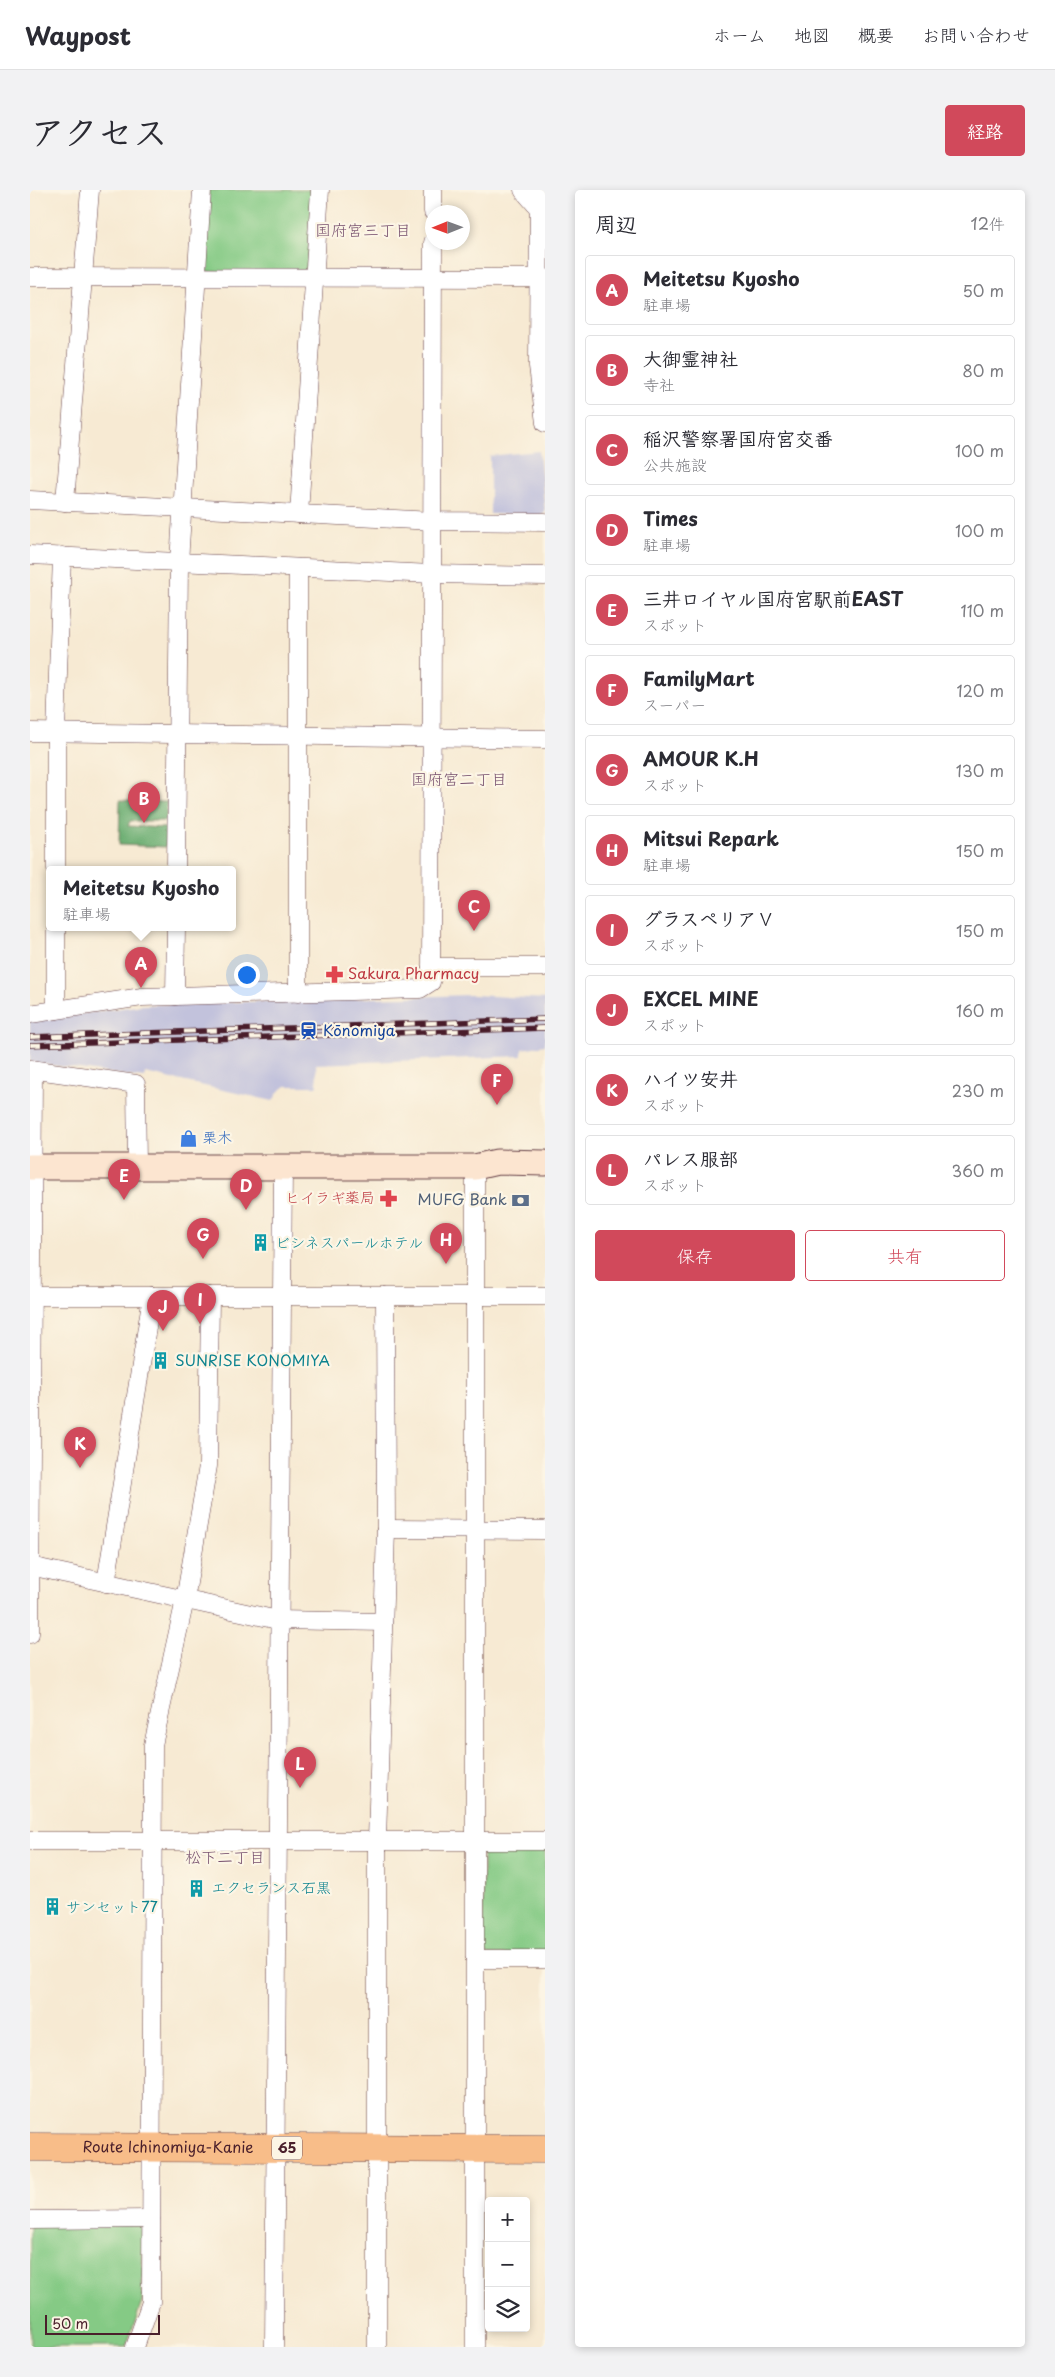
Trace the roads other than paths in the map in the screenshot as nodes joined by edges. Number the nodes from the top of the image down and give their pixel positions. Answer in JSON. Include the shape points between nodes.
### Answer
{"nodes":[{"id":1,"x":90,"y":190,"type":"edge"},
{"id":2,"x":202,"y":190,"type":"edge"},
{"id":3,"x":320,"y":190,"type":"edge"},
{"id":4,"x":432,"y":190,"type":"edge"},
{"id":5,"x":522,"y":190,"type":"edge"},
{"id":6,"x":540,"y":203,"type":"edge"},
{"id":7,"x":433,"y":205,"type":"edge"},
{"id":8,"x":433,"y":250,"type":"edge"},
{"id":9,"x":30,"y":277,"type":"edge"},
{"id":10,"x":83,"y":277,"type":"junction"},
{"id":11,"x":196,"y":277,"type":"junction"},
{"id":12,"x":315,"y":277,"type":"junction"},
{"id":13,"x":433,"y":278,"type":"junction"},
{"id":14,"x":542,"y":278,"type":"edge"},
{"id":15,"x":545,"y":423,"type":"edge"},
{"id":16,"x":30,"y":500,"type":"edge"},
{"id":17,"x":66,"y":502,"type":"junction"},
{"id":18,"x":182,"y":508,"type":"junction"},
{"id":19,"x":299,"y":514,"type":"junction"},
{"id":20,"x":433,"y":521,"type":"junction"},
{"id":21,"x":545,"y":522,"type":"edge"},
{"id":22,"x":30,"y":555,"type":"edge"},
{"id":23,"x":62,"y":556,"type":"junction"},
{"id":24,"x":179,"y":563,"type":"junction"},
{"id":25,"x":298,"y":568,"type":"junction"},
{"id":26,"x":432,"y":574,"type":"junction"},
{"id":27,"x":545,"y":576,"type":"edge"},
{"id":28,"x":30,"y":732,"type":"edge"},
{"id":29,"x":56,"y":732,"type":"junction"},
{"id":30,"x":177,"y":734,"type":"junction"},
{"id":31,"x":298,"y":736,"type":"junction"},
{"id":32,"x":432,"y":737,"type":"junction"},
{"id":33,"x":545,"y":739,"type":"edge"},
{"id":34,"x":56,"y":866,"type":"edge"},
{"id":35,"x":176,"y":866,"type":"edge"},
{"id":36,"x":56,"y":931,"type":"edge"},
{"id":37,"x":176,"y":931,"type":"edge"},
{"id":38,"x":431,"y":967,"type":"junction"},
{"id":39,"x":545,"y":967,"type":"edge"},
{"id":40,"x":298,"y":992,"type":"junction"},
{"id":41,"x":175,"y":996,"type":"junction"},
{"id":42,"x":56,"y":1010,"type":"junction"},
{"id":43,"x":30,"y":1014,"type":"edge"},
{"id":44,"x":31,"y":1069,"type":"edge"},
{"id":45,"x":545,"y":1162,"type":"edge"},
{"id":46,"x":31,"y":1167,"type":"edge"},
{"id":47,"x":137,"y":1167,"type":"junction"},
{"id":48,"x":283,"y":1167,"type":"junction"},
{"id":49,"x":475,"y":1167,"type":"junction"},
{"id":50,"x":31,"y":1296,"type":"edge"},
{"id":51,"x":152,"y":1296,"type":"junction"},
{"id":52,"x":210,"y":1296,"type":"junction"},
{"id":53,"x":282,"y":1296,"type":"junction"},
{"id":54,"x":385,"y":1296,"type":"junction"},
{"id":55,"x":476,"y":1296,"type":"junction"},
{"id":56,"x":545,"y":1296,"type":"edge"},
{"id":57,"x":386,"y":1529,"type":"junction"},
{"id":58,"x":475,"y":1529,"type":"junction"},
{"id":59,"x":545,"y":1530,"type":"edge"},
{"id":60,"x":30,"y":1566,"type":"edge"},
{"id":61,"x":106,"y":1583,"type":"junction"},
{"id":62,"x":185,"y":1600,"type":"junction"},
{"id":63,"x":278,"y":1620,"type":"junction"},
{"id":64,"x":383,"y":1622,"type":"junction"},
{"id":65,"x":30,"y":1634,"type":"edge"},
{"id":66,"x":30,"y":1841,"type":"edge"},
{"id":67,"x":152,"y":1841,"type":"junction"},
{"id":68,"x":277,"y":1841,"type":"junction"},
{"id":69,"x":377,"y":1841,"type":"junction"},
{"id":70,"x":475,"y":1841,"type":"junction"},
{"id":71,"x":545,"y":1841,"type":"edge"},
{"id":72,"x":475,"y":1959,"type":"junction"},
{"id":73,"x":545,"y":1959,"type":"edge"},
{"id":74,"x":30,"y":2147,"type":"edge"},
{"id":75,"x":152,"y":2147,"type":"junction"},
{"id":76,"x":276,"y":2148,"type":"junction"},
{"id":77,"x":376,"y":2148,"type":"junction"},
{"id":78,"x":475,"y":2148,"type":"junction"},
{"id":79,"x":545,"y":2149,"type":"edge"},
{"id":80,"x":151,"y":2219,"type":"junction"},
{"id":81,"x":30,"y":2220,"type":"edge"},
{"id":82,"x":135,"y":2347,"type":"edge"},
{"id":83,"x":274,"y":2347,"type":"edge"},
{"id":84,"x":377,"y":2347,"type":"edge"},
{"id":85,"x":475,"y":2347,"type":"edge"}],
"edges":[{"from":1,"to":10,"type":"street"},
{"from":2,"to":11,"type":"street"},
{"from":3,"to":12,"type":"street"},
{"from":4,"to":7,"type":"street"},
{"from":5,"to":6,"type":"street"},
{"from":6,"to":14,"type":"street"},
{"from":8,"to":13,"type":"street"},
{"from":9,"to":10,"type":"street"},
{"from":10,"to":11,"type":"street"},
{"from":10,"to":17,"type":"street"},
{"from":11,"to":12,"type":"street"},
{"from":11,"to":18,"type":"street"},
{"from":12,"to":13,"type":"street"},
{"from":12,"to":19,"type":"street"},
{"from":13,"to":14,"type":"street"},
{"from":13,"to":20,"type":"street"},
{"from":14,"to":15,"type":"street","via":[[538,366]]},
{"from":16,"to":17,"type":"street"},
{"from":17,"to":18,"type":"street"},
{"from":18,"to":19,"type":"street"},
{"from":18,"to":24,"type":"street"},
{"from":19,"to":20,"type":"street"},
{"from":20,"to":21,"type":"street"},
{"from":20,"to":26,"type":"street"},
{"from":22,"to":23,"type":"street"},
{"from":23,"to":24,"type":"street"},
{"from":23,"to":29,"type":"street"},
{"from":24,"to":25,"type":"street"},
{"from":24,"to":30,"type":"street"},
{"from":25,"to":26,"type":"street"},
{"from":25,"to":31,"type":"street"},
{"from":26,"to":27,"type":"street"},
{"from":26,"to":32,"type":"street"},
{"from":28,"to":29,"type":"street"},
{"from":29,"to":30,"type":"street"},
{"from":29,"to":34,"type":"street"},
{"from":30,"to":31,"type":"street"},
{"from":30,"to":35,"type":"street"},
{"from":31,"to":32,"type":"street"},
{"from":31,"to":40,"type":"street"},
{"from":32,"to":33,"type":"street"},
{"from":32,"to":38,"type":"street"},
{"from":36,"to":42,"type":"street"},
{"from":37,"to":41,"type":"street"},
{"from":38,"to":39,"type":"street"},
{"from":38,"to":40,"type":"street","via":[[431,982],[420,989]]},
{"from":40,"to":41,"type":"street"},
{"from":41,"to":42,"type":"street","via":[[142,997]]},
{"from":42,"to":43,"type":"street"},
{"from":44,"to":46,"type":"street"},
{"from":44,"to":47,"type":"street","via":[[136,1084]]},
{"from":45,"to":49,"type":"street","via":[[497,1162]]},
{"from":46,"to":47,"type":"street"},
{"from":46,"to":50,"type":"street"},
{"from":47,"to":48,"type":"street"},
{"from":48,"to":49,"type":"street"},
{"from":48,"to":53,"type":"street"},
{"from":49,"to":55,"type":"street"},
{"from":50,"to":51,"type":"street"},
{"from":50,"to":60,"type":"street"},
{"from":51,"to":52,"type":"street"},
{"from":51,"to":61,"type":"street"},
{"from":52,"to":53,"type":"street"},
{"from":52,"to":62,"type":"street","via":[[208,1466]]},
{"from":53,"to":54,"type":"street"},
{"from":53,"to":63,"type":"street"},
{"from":54,"to":55,"type":"street"},
{"from":54,"to":57,"type":"street"},
{"from":55,"to":56,"type":"street"},
{"from":55,"to":58,"type":"street"},
{"from":57,"to":58,"type":"street"},
{"from":57,"to":64,"type":"street"},
{"from":58,"to":59,"type":"street"},
{"from":58,"to":70,"type":"street"},
{"from":60,"to":61,"type":"street"},
{"from":60,"to":65,"type":"street"},
{"from":61,"to":62,"type":"street"},
{"from":62,"to":63,"type":"street"},
{"from":62,"to":67,"type":"street","via":[[152,1746]]},
{"from":63,"to":64,"type":"street"},
{"from":63,"to":68,"type":"street"},
{"from":64,"to":69,"type":"street"},
{"from":66,"to":67,"type":"street"},
{"from":67,"to":68,"type":"street"},
{"from":67,"to":75,"type":"street"},
{"from":68,"to":69,"type":"street"},
{"from":68,"to":76,"type":"street"},
{"from":69,"to":70,"type":"street"},
{"from":69,"to":77,"type":"street"},
{"from":70,"to":71,"type":"street"},
{"from":70,"to":72,"type":"street"},
{"from":72,"to":73,"type":"street"},
{"from":72,"to":78,"type":"street"},
{"from":74,"to":75,"type":"main road","name":"Route Ichinomiya-Kanie","number":"65"},
{"from":75,"to":76,"type":"main road","name":"Route Ichinomiya-Kanie","number":"65"},
{"from":75,"to":80,"type":"street"},
{"from":76,"to":77,"type":"main road","name":"Route Ichinomiya-Kanie","number":"65"},
{"from":76,"to":83,"type":"street"},
{"from":77,"to":78,"type":"main road","name":"Route Ichinomiya-Kanie","number":"65"},
{"from":77,"to":84,"type":"street"},
{"from":78,"to":79,"type":"main road","name":"Route Ichinomiya-Kanie","number":"65"},
{"from":78,"to":85,"type":"street"},
{"from":80,"to":81,"type":"street"},
{"from":80,"to":82,"type":"street","via":[[151,2302]]}]}
